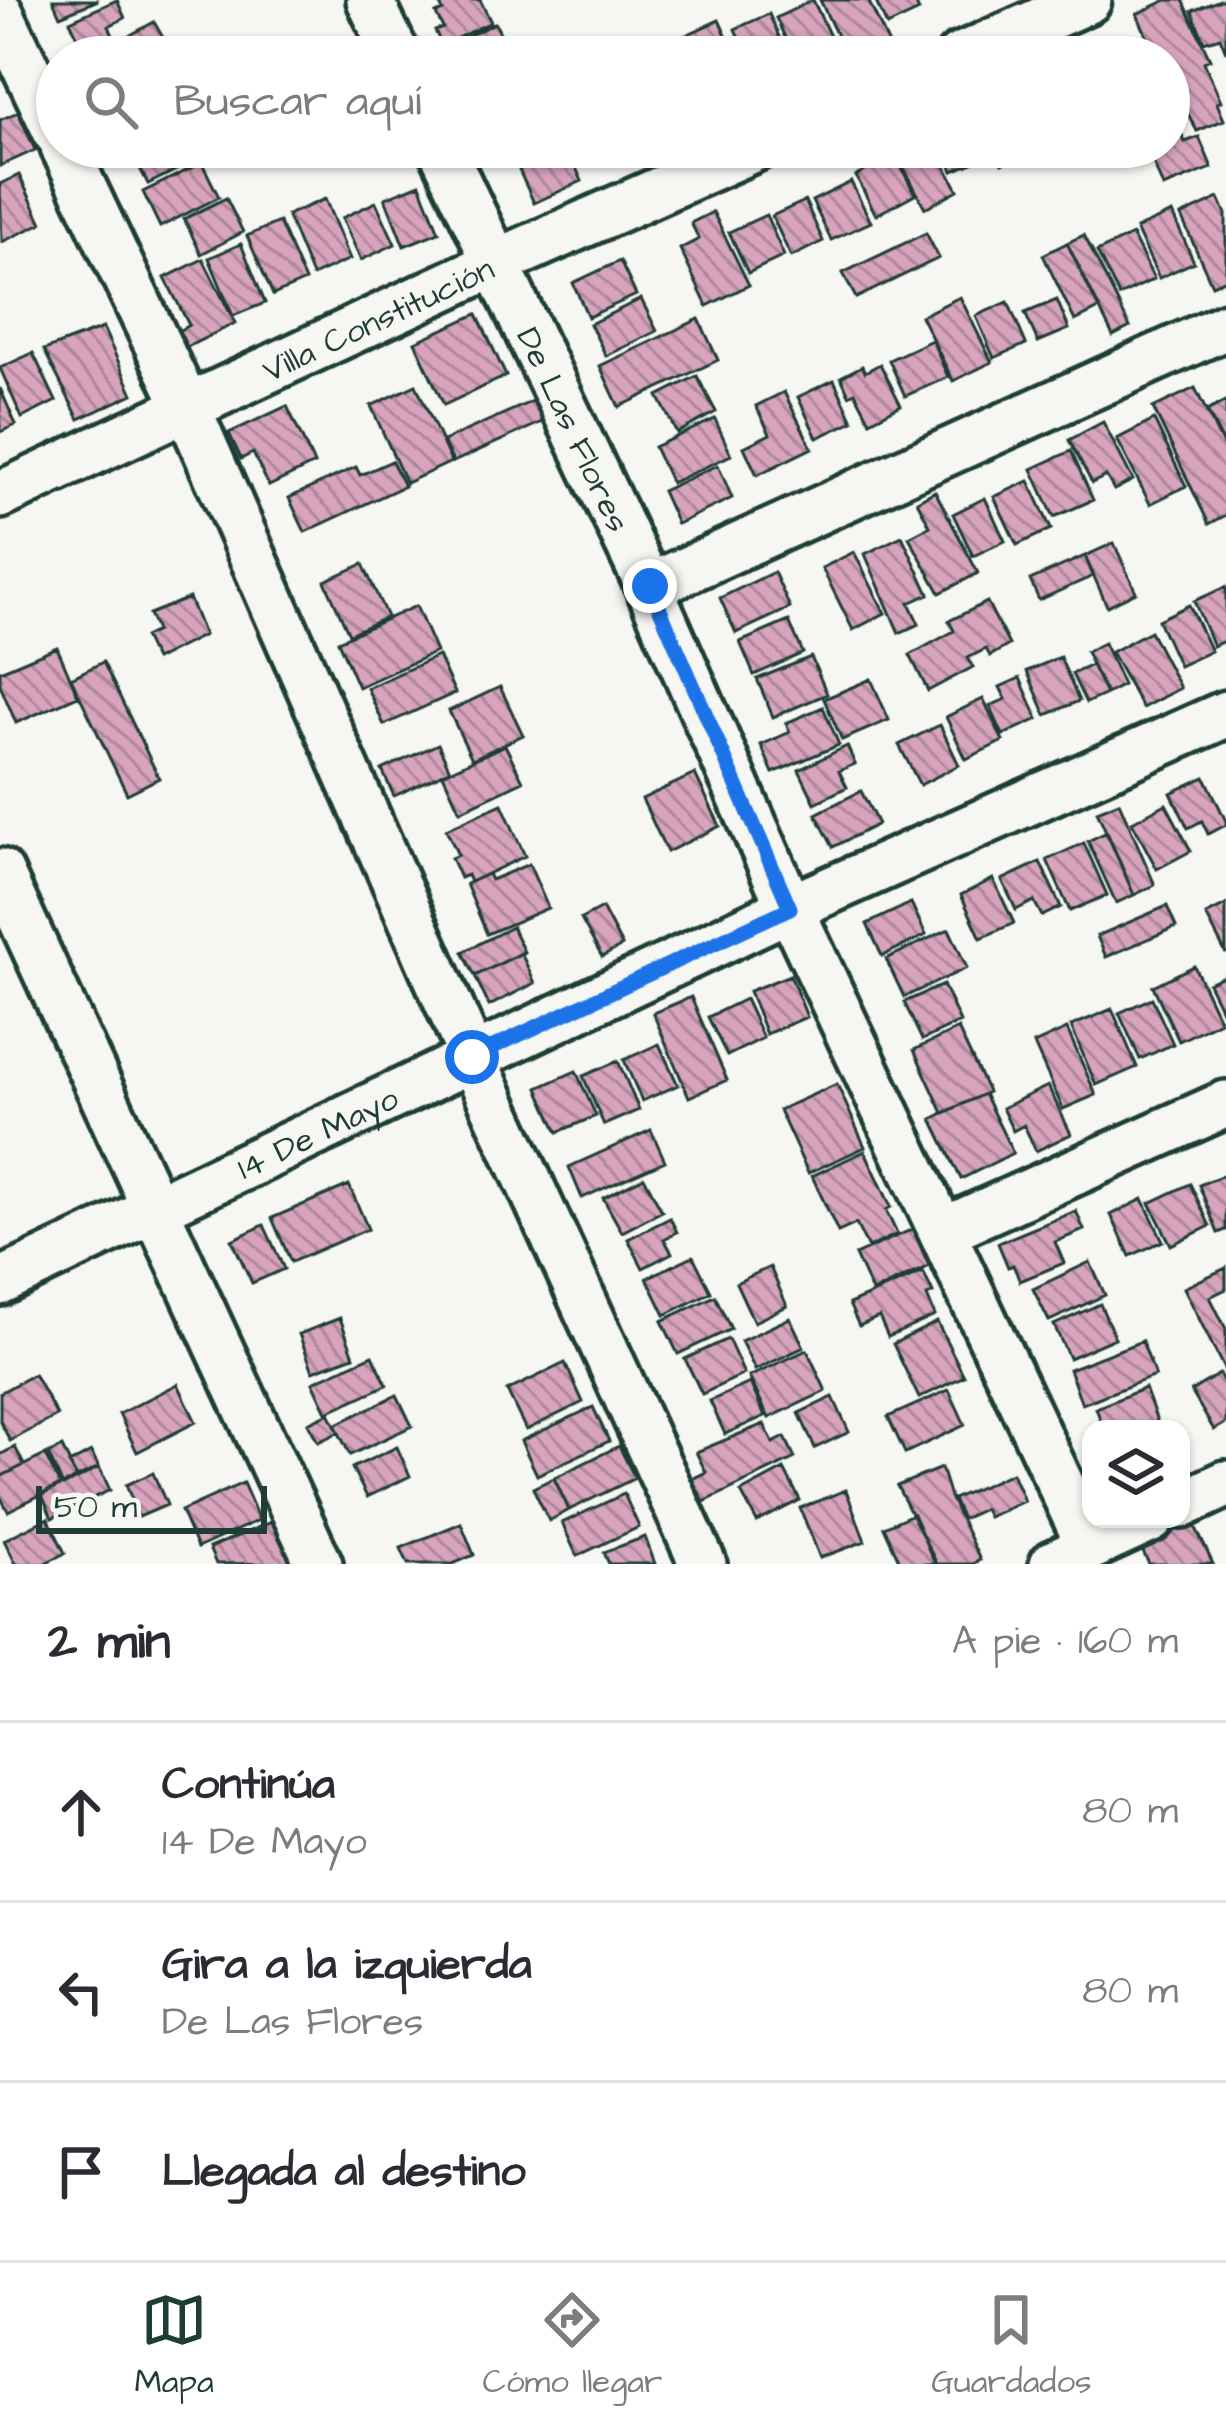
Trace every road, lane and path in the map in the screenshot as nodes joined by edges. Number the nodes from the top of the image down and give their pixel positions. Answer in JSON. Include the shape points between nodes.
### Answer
{"nodes":[{"id":1,"x":370,"y":0,"type":"edge"},
{"id":2,"x":1088,"y":0,"type":"edge"},
{"id":3,"x":0,"y":13,"type":"edge"},
{"id":4,"x":388,"y":36,"type":"edge"},
{"id":5,"x":1007,"y":36,"type":"edge"},
{"id":6,"x":36,"y":89,"type":"edge"},
{"id":7,"x":74,"y":168,"type":"edge"},
{"id":8,"x":451,"y":168,"type":"edge"},
{"id":9,"x":710,"y":168,"type":"edge"},
{"id":10,"x":496,"y":263,"type":"junction"},
{"id":11,"x":1226,"y":326,"type":"edge"},
{"id":12,"x":187,"y":407,"type":"junction"},
{"id":13,"x":0,"y":495,"type":"edge"},
{"id":14,"x":650,"y":586,"type":"junction"},
{"id":15,"x":1226,"y":713,"type":"edge"},
{"id":16,"x":0,"y":872,"type":"edge"},
{"id":17,"x":790,"y":908,"type":"junction"},
{"id":18,"x":472,"y":1057,"type":"junction"},
{"id":19,"x":1226,"y":1104,"type":"edge"},
{"id":20,"x":155,"y":1208,"type":"junction"},
{"id":21,"x":943,"y":1231,"type":"junction"},
{"id":22,"x":0,"y":1282,"type":"edge"},
{"id":23,"x":1226,"y":1484,"type":"edge"},
{"id":24,"x":1190,"y":1501,"type":"edge"},
{"id":25,"x":1132,"y":1528,"type":"edge"},
{"id":26,"x":1072,"y":1556,"type":"edge"},
{"id":27,"x":319,"y":1564,"type":"edge"},
{"id":28,"x":704,"y":1564,"type":"edge"}],
"edges":[{"from":1,"to":4,"type":"street"},
{"from":2,"to":5,"type":"street"},
{"from":3,"to":6,"type":"street"},
{"from":7,"to":12,"type":"street"},
{"from":8,"to":10,"type":"street","name":"De Las Flores"},
{"from":9,"to":10,"type":"street","name":"Villa Constitución"},
{"from":10,"to":12,"type":"street","name":"Villa Constitución"},
{"from":10,"to":14,"type":"street","name":"De Las Flores"},
{"from":11,"to":14,"type":"street"},
{"from":12,"to":13,"type":"street","name":"Villa Constitución"},
{"from":12,"to":18,"type":"street"},
{"from":14,"to":17,"type":"street","name":"De Las Flores"},
{"from":15,"to":17,"type":"street","name":"14 De Mayo"},
{"from":16,"to":20,"type":"street"},
{"from":17,"to":18,"type":"street","name":"14 De Mayo"},
{"from":17,"to":21,"type":"street","name":"De Las Flores"},
{"from":18,"to":20,"type":"street","name":"14 De Mayo"},
{"from":18,"to":28,"type":"street"},
{"from":19,"to":21,"type":"street"},
{"from":20,"to":22,"type":"street","name":"14 De Mayo"},
{"from":20,"to":27,"type":"street"},
{"from":21,"to":26,"type":"street","name":"De Las Flores"},
{"from":23,"to":24,"type":"street"},
{"from":25,"to":26,"type":"street"}]}
